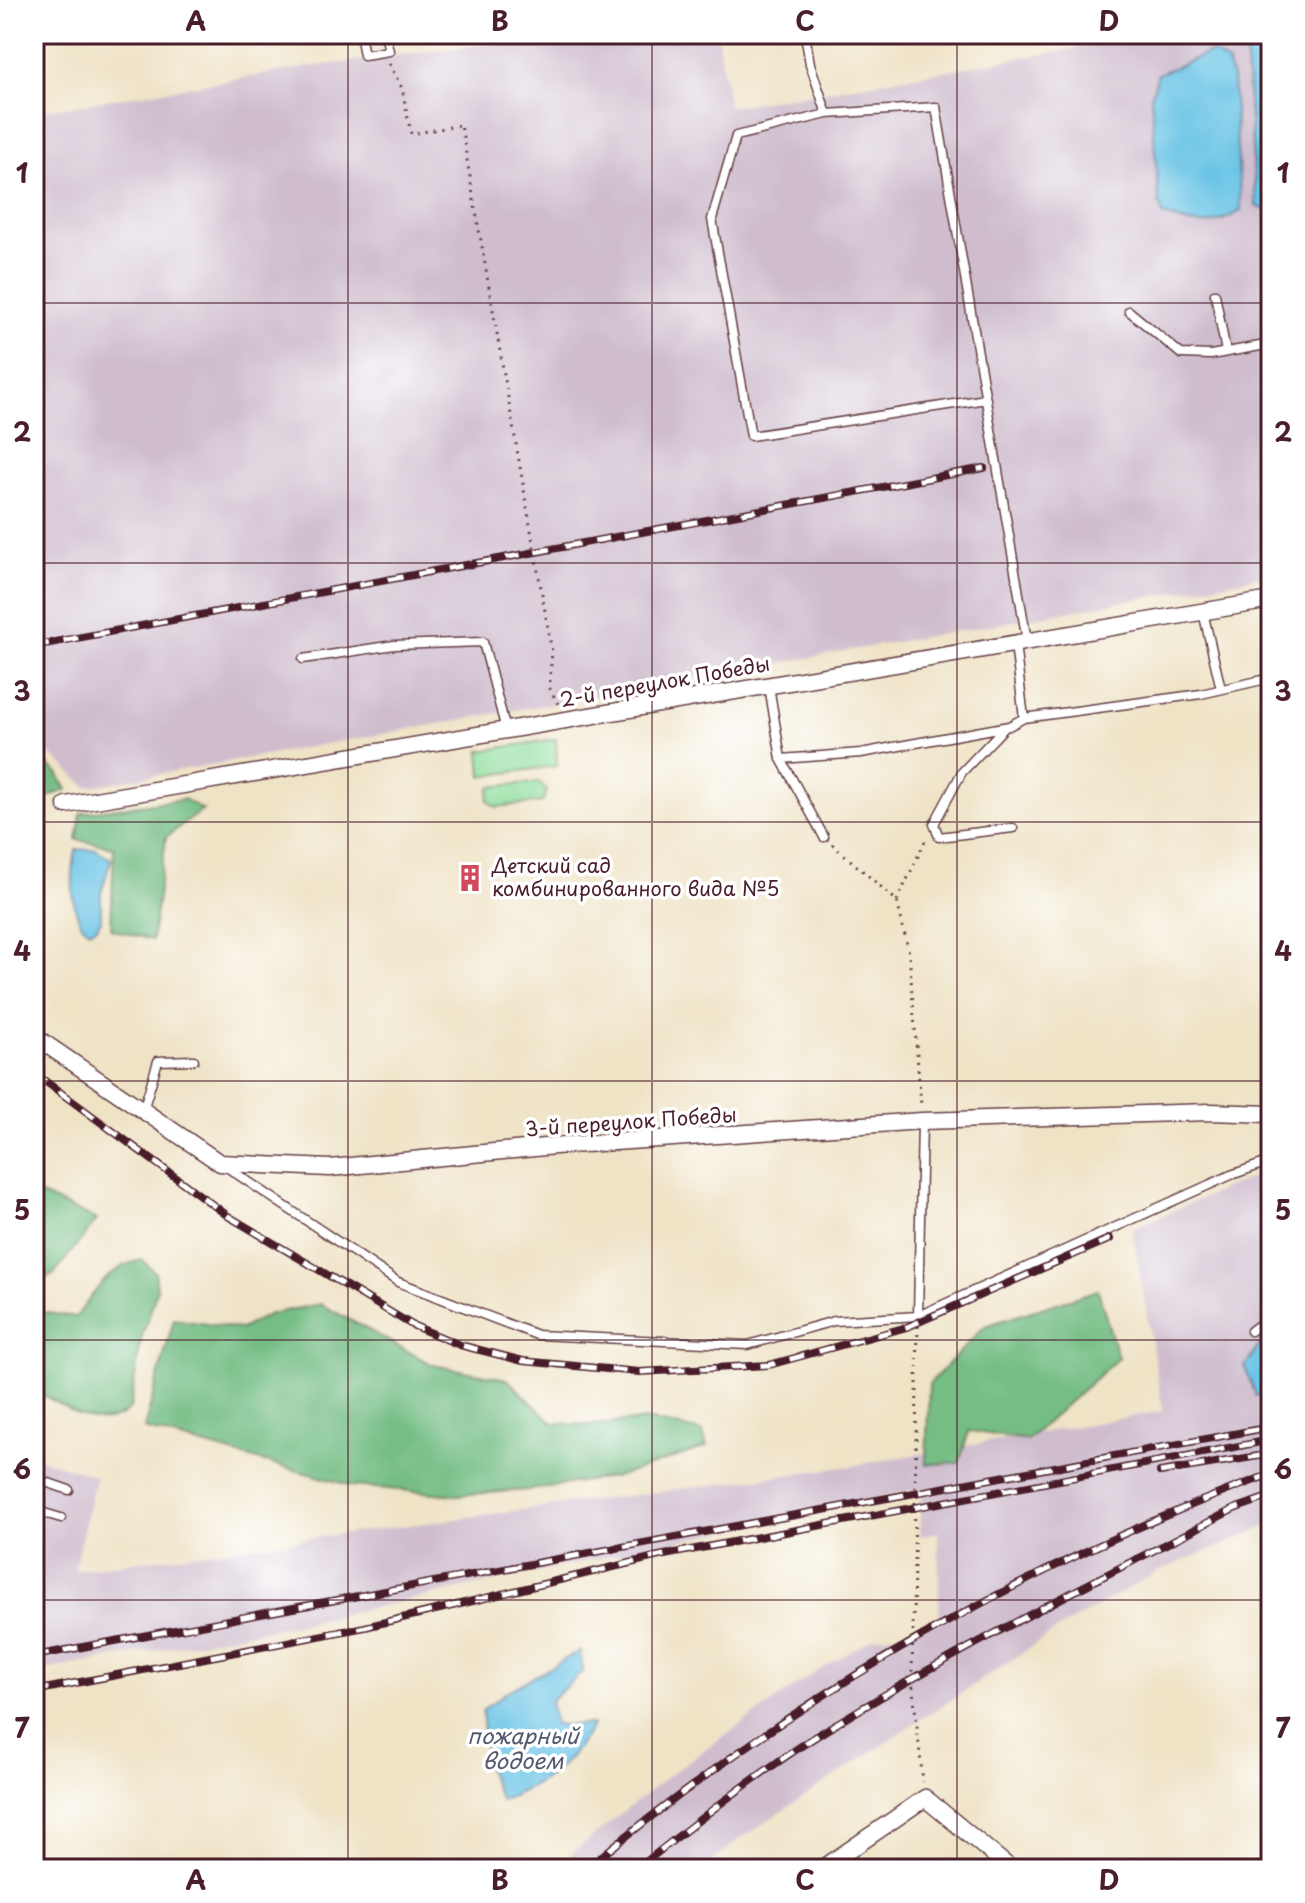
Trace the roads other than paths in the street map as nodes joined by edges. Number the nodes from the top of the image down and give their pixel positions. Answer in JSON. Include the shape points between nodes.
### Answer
{"nodes":[{"id":1,"x":360,"y":34,"type":"edge"},
{"id":2,"x":385,"y":34,"type":"edge"},
{"id":3,"x":805,"y":34,"type":"edge"},
{"id":4,"x":827,"y":114,"type":"junction"},
{"id":5,"x":1215,"y":294,"type":"dead end"},
{"id":6,"x":1129,"y":311,"type":"dead end"},
{"id":7,"x":1271,"y":344,"type":"edge"},
{"id":8,"x":1226,"y":352,"type":"junction"},
{"id":9,"x":986,"y":399,"type":"junction"},
{"id":10,"x":1271,"y":600,"type":"edge"},
{"id":11,"x":1202,"y":611,"type":"junction"},
{"id":12,"x":1021,"y":642,"type":"junction"},
{"id":13,"x":303,"y":659,"type":"dead end"},
{"id":14,"x":1271,"y":678,"type":"edge"},
{"id":15,"x":769,"y":685,"type":"junction"},
{"id":16,"x":1221,"y":689,"type":"junction"},
{"id":17,"x":1024,"y":718,"type":"junction"},
{"id":18,"x":1006,"y":727,"type":"junction"},
{"id":19,"x":506,"y":730,"type":"junction"},
{"id":20,"x":781,"y":759,"type":"junction"},
{"id":21,"x":66,"y":805,"type":"dead end"},
{"id":22,"x":1013,"y":828,"type":"dead end"},
{"id":23,"x":824,"y":837,"type":"road end"},
{"id":24,"x":34,"y":1036,"type":"edge"},
{"id":25,"x":194,"y":1060,"type":"dead end"},
{"id":26,"x":143,"y":1111,"type":"junction"},
{"id":27,"x":1271,"y":1114,"type":"edge"},
{"id":28,"x":922,"y":1121,"type":"junction"},
{"id":29,"x":1271,"y":1161,"type":"edge"},
{"id":30,"x":220,"y":1163,"type":"junction"},
{"id":31,"x":918,"y":1316,"type":"junction"},
{"id":32,"x":1271,"y":1316,"type":"edge"},
{"id":33,"x":1251,"y":1331,"type":"dead end"},
{"id":34,"x":34,"y":1478,"type":"edge"},
{"id":35,"x":69,"y":1490,"type":"dead end"},
{"id":36,"x":34,"y":1510,"type":"edge"},
{"id":37,"x":61,"y":1518,"type":"dead end"},
{"id":38,"x":822,"y":1869,"type":"edge"},
{"id":39,"x":1011,"y":1869,"type":"edge"}],
"edges":[{"from":1,"to":2,"type":"lane","via":[[364,55],[389,51]]},
{"from":3,"to":4,"type":"lane"},
{"from":4,"to":9,"type":"lane","via":[[936,107]]},
{"from":4,"to":9,"type":"lane","via":[[736,136],[712,219],[751,436]]},
{"from":5,"to":8,"type":"lane"},
{"from":6,"to":8,"type":"lane","via":[[1181,354]]},
{"from":7,"to":8,"type":"lane"},
{"from":9,"to":12,"type":"lane"},
{"from":10,"to":11,"type":"street","name":"2-й переулок Победы"},
{"from":11,"to":12,"type":"street","name":"2-й переулок Победы"},
{"from":11,"to":16,"type":"lane"},
{"from":12,"to":15,"type":"street","name":"2-й переулок Победы"},
{"from":12,"to":17,"type":"lane"},
{"from":13,"to":19,"type":"lane","via":[[394,645],[483,642]]},
{"from":14,"to":16,"type":"lane"},
{"from":15,"to":19,"type":"street","name":"2-й переулок Победы"},
{"from":15,"to":20,"type":"lane"},
{"from":16,"to":17,"type":"lane"},
{"from":17,"to":18,"type":"lane"},
{"from":18,"to":20,"type":"lane","via":[[861,753]]},
{"from":18,"to":22,"type":"lane","via":[[962,772],[934,824],[939,837]]},
{"from":19,"to":21,"type":"street","name":"2-й переулок Победы"},
{"from":20,"to":23,"type":"lane"},
{"from":24,"to":26,"type":"street"},
{"from":25,"to":26,"type":"lane","via":[[158,1061]]},
{"from":26,"to":30,"type":"street"},
{"from":27,"to":28,"type":"street","name":"3-й переулок Победы"},
{"from":28,"to":30,"type":"street","name":"3-й переулок Победы","via":[[555,1146],[330,1168]]},
{"from":28,"to":31,"type":"lane"},
{"from":29,"to":31,"type":"lane"},
{"from":30,"to":31,"type":"lane","via":[[398,1282],[537,1335],[748,1345],[834,1321]]},
{"from":32,"to":33,"type":"lane"},
{"from":34,"to":35,"type":"lane"},
{"from":36,"to":37,"type":"lane"},
{"from":38,"to":39,"type":"street","via":[[925,1798]]}]}
